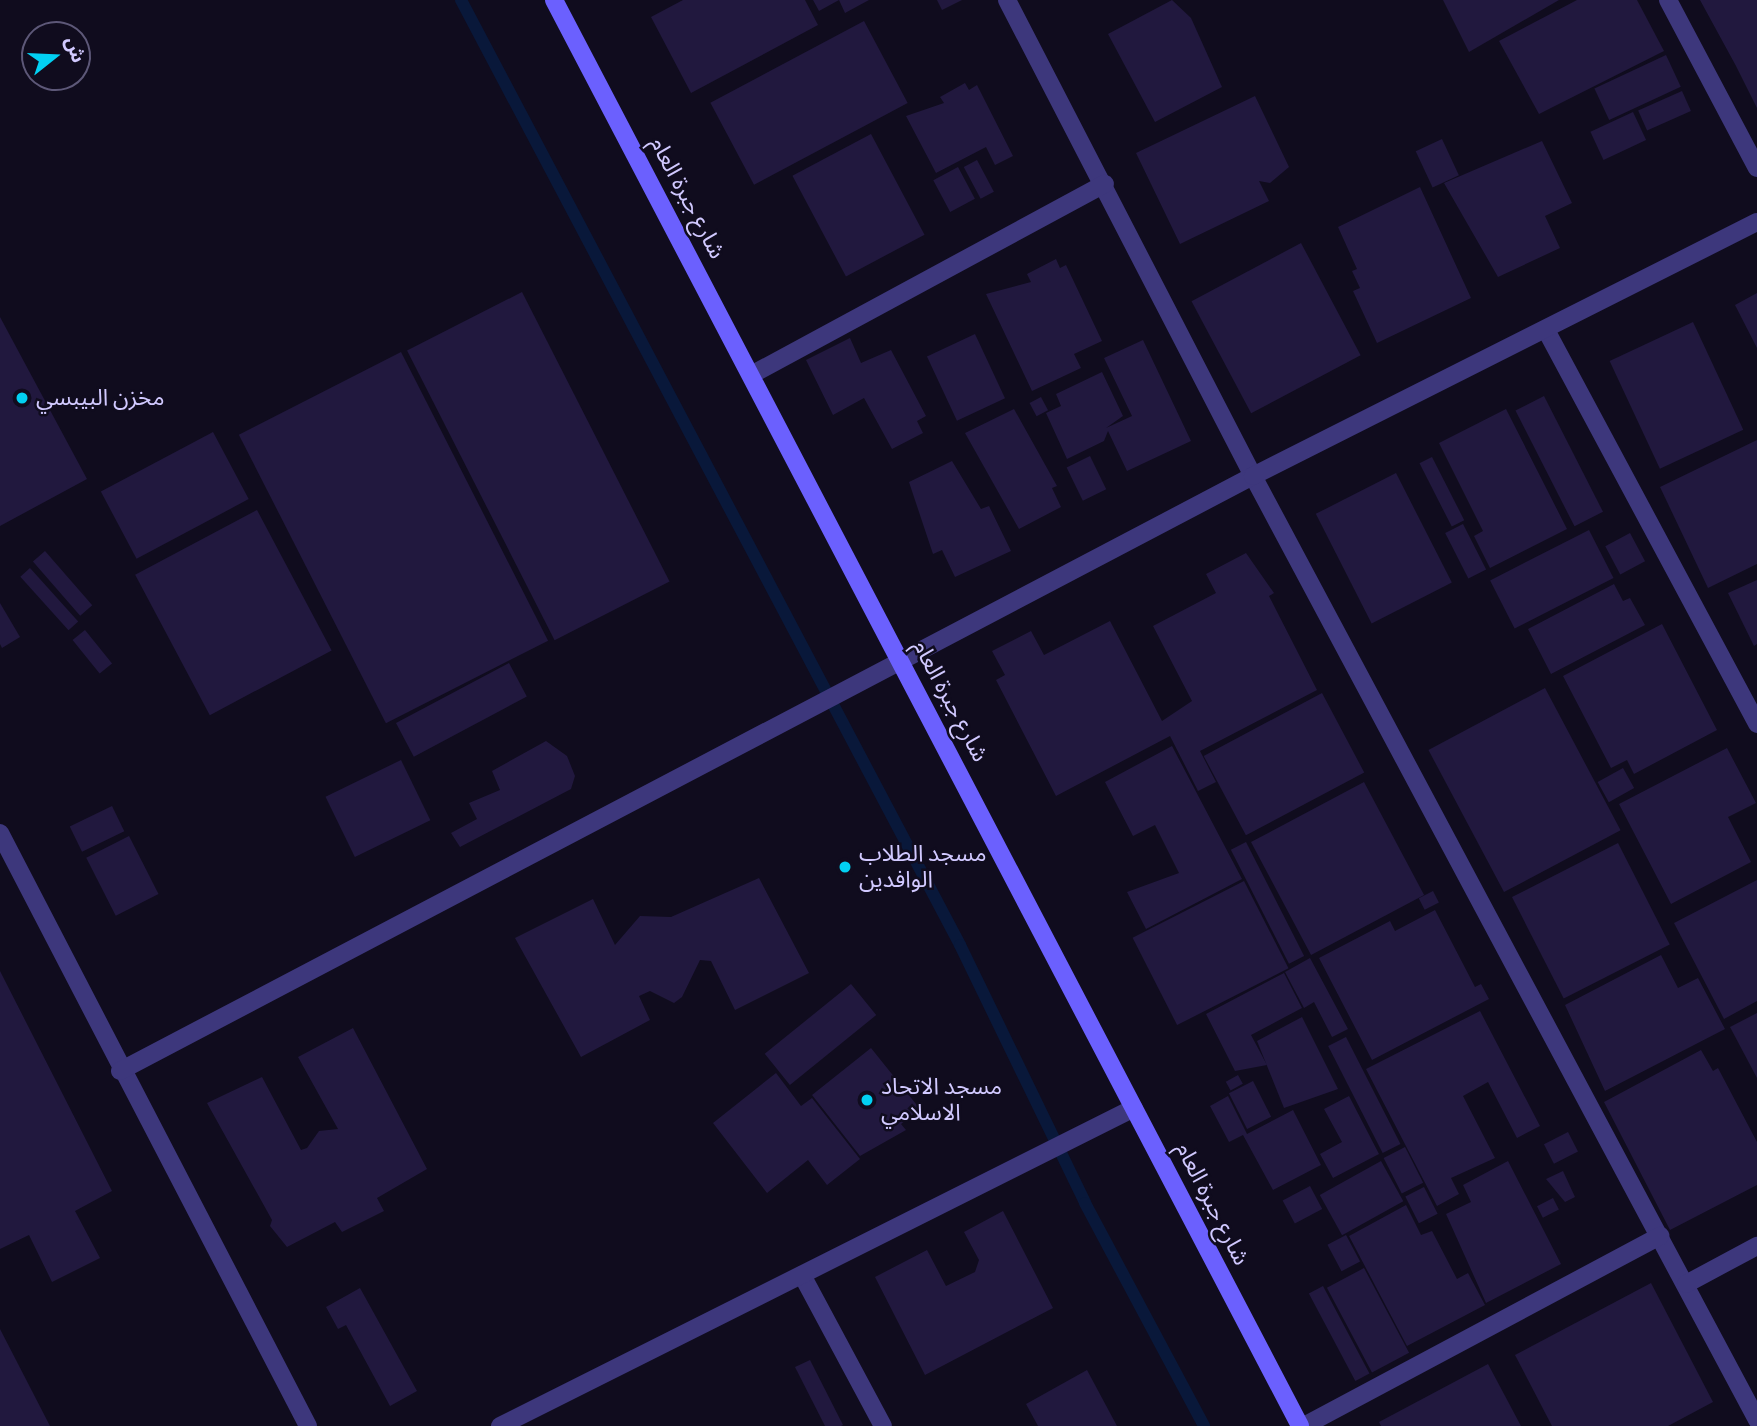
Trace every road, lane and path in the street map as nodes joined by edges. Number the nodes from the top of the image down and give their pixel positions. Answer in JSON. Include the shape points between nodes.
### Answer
{"nodes":[{"id":1,"x":554,"y":0,"type":"edge"},
{"id":2,"x":1007,"y":0,"type":"edge"},
{"id":3,"x":1668,"y":0,"type":"edge"},
{"id":4,"x":1757,"y":168,"type":"edge"},
{"id":5,"x":1105,"y":184,"type":"junction"},
{"id":6,"x":1757,"y":222,"type":"edge"},
{"id":7,"x":1546,"y":330,"type":"junction"},
{"id":8,"x":753,"y":374,"type":"junction"},
{"id":9,"x":1253,"y":476,"type":"junction"},
{"id":10,"x":902,"y":661,"type":"junction"},
{"id":11,"x":1757,"y":724,"type":"edge"},
{"id":12,"x":0,"y":832,"type":"edge"},
{"id":13,"x":120,"y":1072,"type":"junction"},
{"id":14,"x":1134,"y":1108,"type":"junction"},
{"id":15,"x":1660,"y":1236,"type":"junction"},
{"id":16,"x":1757,"y":1246,"type":"edge"},
{"id":17,"x":802,"y":1275,"type":"junction"},
{"id":18,"x":1686,"y":1284,"type":"junction"},
{"id":19,"x":1757,"y":1420,"type":"edge"},
{"id":20,"x":308,"y":1426,"type":"edge"},
{"id":21,"x":500,"y":1426,"type":"edge"},
{"id":22,"x":883,"y":1426,"type":"edge"},
{"id":23,"x":1302,"y":1426,"type":"edge"}],
"edges":[{"from":1,"to":8,"type":"main road","name":"شارع جبرة العام"},
{"from":2,"to":5,"type":"street"},
{"from":3,"to":4,"type":"street"},
{"from":5,"to":8,"type":"street"},
{"from":5,"to":9,"type":"street"},
{"from":6,"to":7,"type":"street"},
{"from":7,"to":9,"type":"street"},
{"from":7,"to":11,"type":"street"},
{"from":8,"to":10,"type":"main road","name":"شارع جبرة العام"},
{"from":9,"to":10,"type":"street"},
{"from":9,"to":15,"type":"street"},
{"from":10,"to":13,"type":"street"},
{"from":10,"to":14,"type":"main road","name":"شارع جبرة العام"},
{"from":12,"to":13,"type":"street"},
{"from":13,"to":20,"type":"street"},
{"from":14,"to":17,"type":"street"},
{"from":14,"to":23,"type":"main road","name":"شارع جبرة العام"},
{"from":15,"to":18,"type":"street"},
{"from":15,"to":23,"type":"street"},
{"from":16,"to":18,"type":"street"},
{"from":17,"to":21,"type":"street"},
{"from":17,"to":22,"type":"street"},
{"from":18,"to":19,"type":"street"}]}
